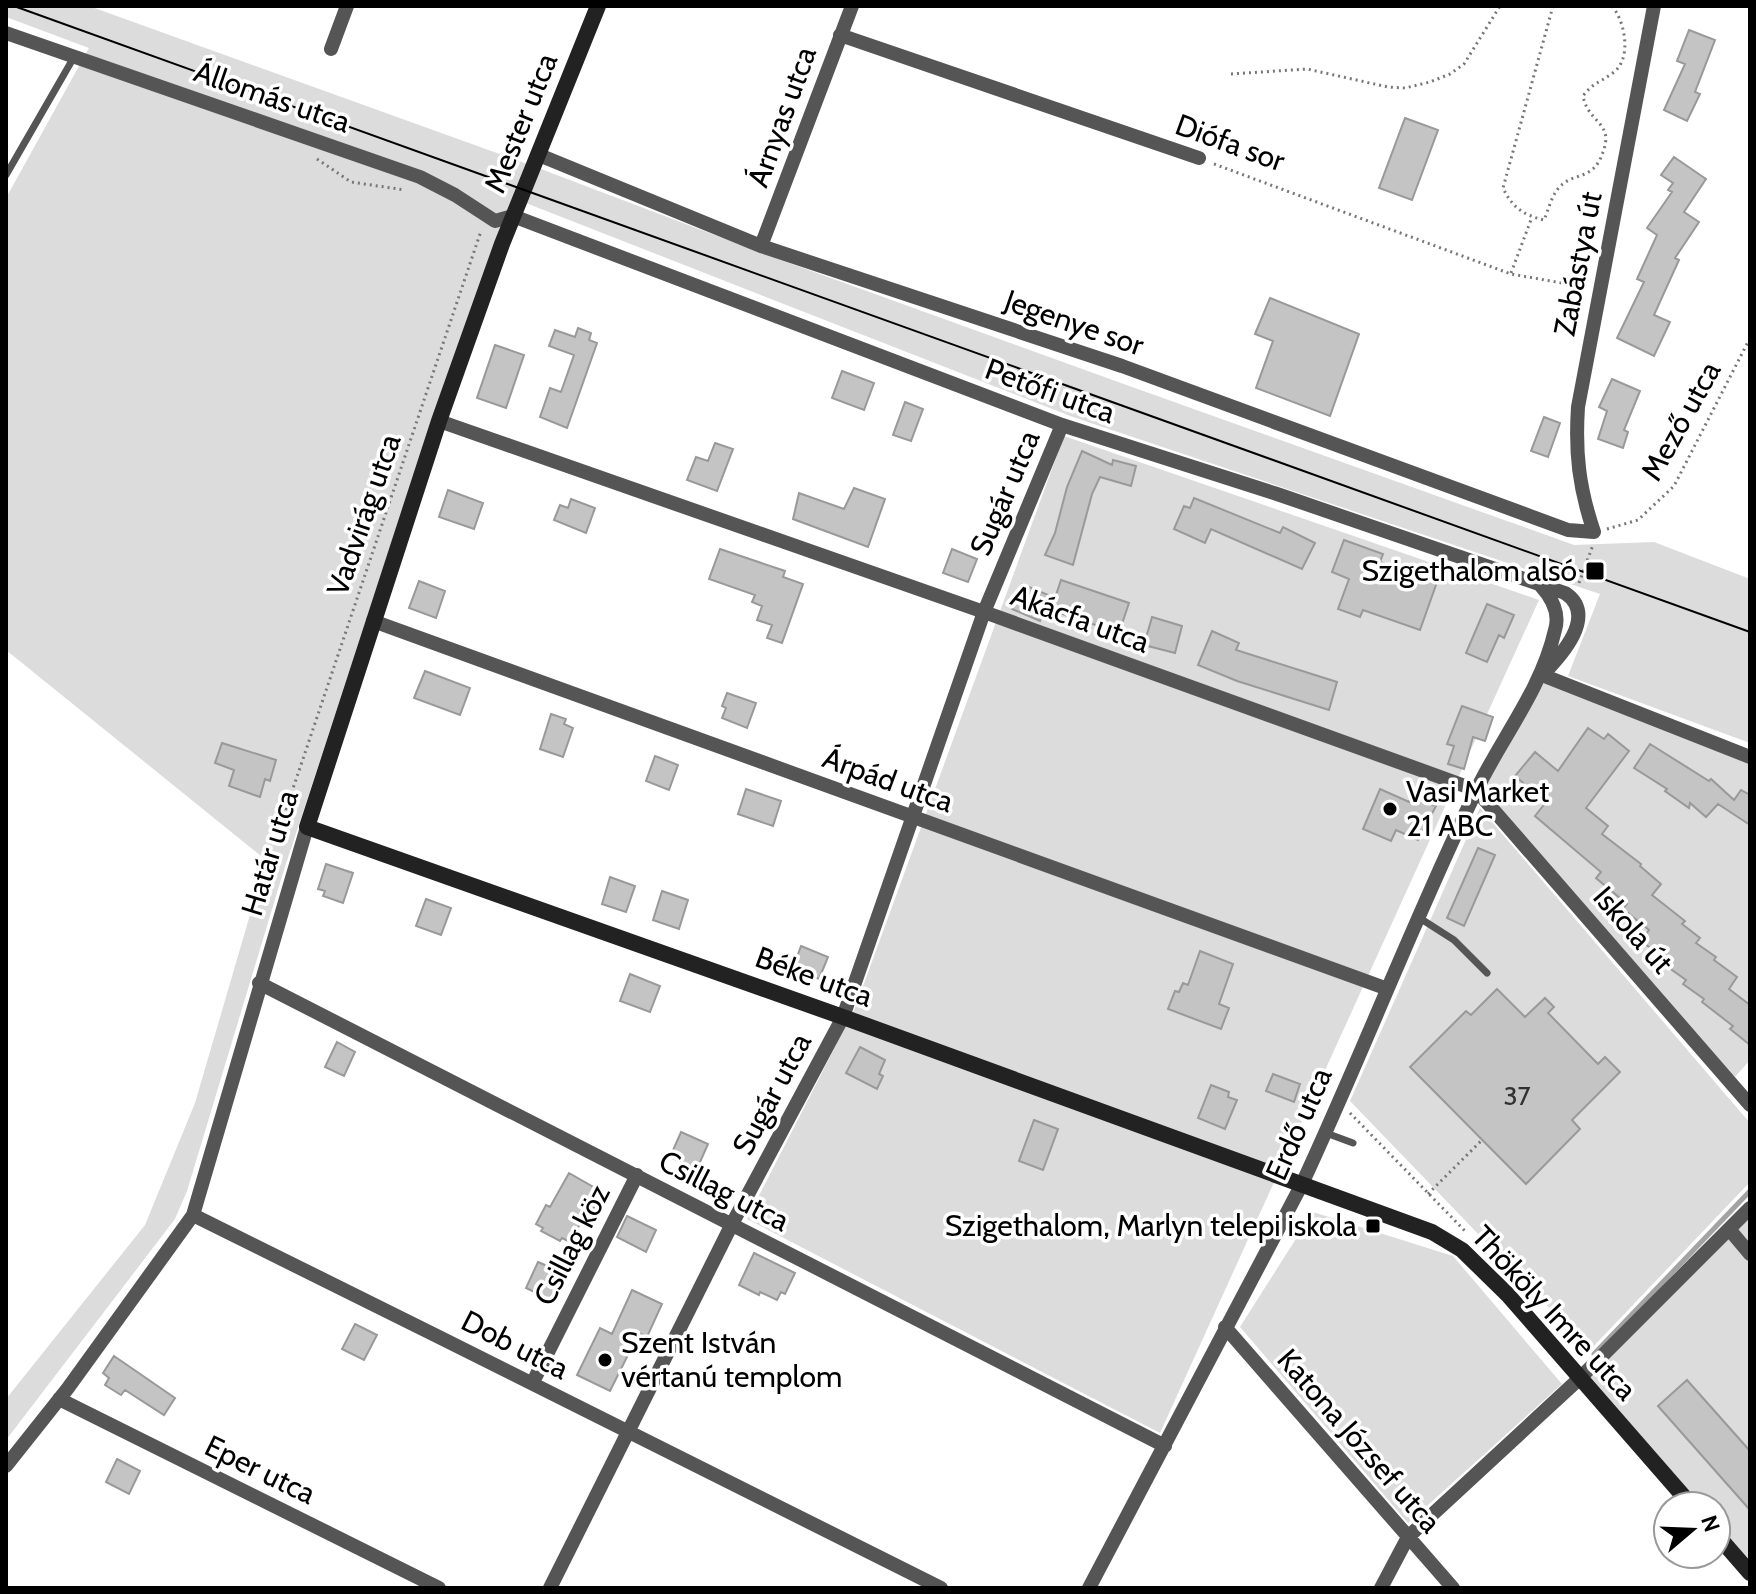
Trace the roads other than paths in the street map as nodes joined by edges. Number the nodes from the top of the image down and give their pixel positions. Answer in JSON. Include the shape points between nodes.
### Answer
{"nodes":[{"id":1,"x":347,"y":6,"type":"edge"},
{"id":2,"x":598,"y":6,"type":"edge"},
{"id":3,"x":852,"y":6,"type":"edge"},
{"id":4,"x":1654,"y":6,"type":"edge"},
{"id":5,"x":6,"y":33,"type":"edge"},
{"id":6,"x":840,"y":35,"type":"junction"},
{"id":7,"x":331,"y":49,"type":"dead end"},
{"id":8,"x":74,"y":57,"type":"junction"},
{"id":9,"x":539,"y":155,"type":"junction"},
{"id":10,"x":1199,"y":158,"type":"road end"},
{"id":11,"x":6,"y":175,"type":"edge"},
{"id":12,"x":513,"y":216,"type":"junction"},
{"id":13,"x":761,"y":246,"type":"junction"},
{"id":14,"x":439,"y":421,"type":"junction"},
{"id":15,"x":1062,"y":425,"type":"junction"},
{"id":16,"x":1594,"y":532,"type":"joint"},
{"id":17,"x":1539,"y":585,"type":"junction"},
{"id":18,"x":1569,"y":597,"type":"joint"},
{"id":19,"x":984,"y":612,"type":"junction"},
{"id":20,"x":373,"y":621,"type":"junction"},
{"id":21,"x":1542,"y":675,"type":"junction"},
{"id":22,"x":1750,"y":757,"type":"edge"},
{"id":23,"x":1476,"y":790,"type":"junction"},
{"id":24,"x":912,"y":816,"type":"junction"},
{"id":25,"x":307,"y":827,"type":"junction"},
{"id":26,"x":1418,"y":917,"type":"junction"},
{"id":27,"x":1487,"y":973,"type":"dead end"},
{"id":28,"x":259,"y":983,"type":"junction"},
{"id":29,"x":1385,"y":988,"type":"junction"},
{"id":30,"x":843,"y":1017,"type":"junction"},
{"id":31,"x":1750,"y":1105,"type":"edge"},
{"id":32,"x":1326,"y":1133,"type":"junction"},
{"id":33,"x":1353,"y":1143,"type":"dead end"},
{"id":34,"x":637,"y":1175,"type":"junction"},
{"id":35,"x":1302,"y":1184,"type":"junction"},
{"id":36,"x":1750,"y":1208,"type":"edge"},
{"id":37,"x":193,"y":1215,"type":"junction"},
{"id":38,"x":732,"y":1224,"type":"junction"},
{"id":39,"x":1729,"y":1229,"type":"junction"},
{"id":40,"x":1750,"y":1254,"type":"edge"},
{"id":41,"x":1225,"y":1327,"type":"junction"},
{"id":42,"x":1580,"y":1378,"type":"junction"},
{"id":43,"x":533,"y":1382,"type":"junction"},
{"id":44,"x":59,"y":1399,"type":"junction"},
{"id":45,"x":630,"y":1433,"type":"junction"},
{"id":46,"x":1165,"y":1446,"type":"junction"},
{"id":47,"x":6,"y":1466,"type":"edge"},
{"id":48,"x":1678,"y":1490,"type":"edge"},
{"id":49,"x":1408,"y":1537,"type":"junction"},
{"id":50,"x":1732,"y":1552,"type":"edge"},
{"id":51,"x":1750,"y":1573,"type":"edge"},
{"id":52,"x":439,"y":1588,"type":"edge"},
{"id":53,"x":550,"y":1588,"type":"edge"},
{"id":54,"x":941,"y":1588,"type":"edge"},
{"id":55,"x":1089,"y":1588,"type":"edge"},
{"id":56,"x":1381,"y":1588,"type":"edge"},
{"id":57,"x":1453,"y":1588,"type":"edge"}],
"edges":[{"from":1,"to":7,"type":"street"},
{"from":2,"to":9,"type":"street","name":"Mester utca"},
{"from":3,"to":6,"type":"street","name":"Árnyas utca"},
{"from":4,"to":16,"type":"street","name":"Zabástya út","via":[[1578,407],[1575,449]]},
{"from":5,"to":8,"type":"street","name":"Állomás utca"},
{"from":6,"to":10,"type":"street","name":"Diófa sor"},
{"from":6,"to":13,"type":"street","name":"Árnyas utca"},
{"from":8,"to":11,"type":"lane"},
{"from":8,"to":12,"type":"street","name":"Állomás utca","via":[[420,177],[495,221]]},
{"from":9,"to":12,"type":"street","name":"Mester utca"},
{"from":9,"to":13,"type":"street","name":"Jegenye sor"},
{"from":12,"to":14,"type":"street","name":"Határ utca"},
{"from":12,"to":15,"type":"street","name":"Petőfi utca"},
{"from":13,"to":16,"type":"street","name":"Jegenye sor","via":[[1122,366],[1568,530]]},
{"from":14,"to":19,"type":"street","name":"Akácfa utca"},
{"from":14,"to":20,"type":"street","name":"Határ utca"},
{"from":15,"to":17,"type":"street","name":"Petőfi utca"},
{"from":15,"to":19,"type":"street","name":"Sugár utca"},
{"from":17,"to":18,"type":"street","name":"Petőfi utca"},
{"from":17,"to":21,"type":"street","name":"Erdő utca","via":[[1552,600],[1557,627]]},
{"from":18,"to":21,"type":"street","name":"Erdő utca","via":[[1577,614],[1576,630],[1567,649]]},
{"from":19,"to":23,"type":"street","name":"Akácfa utca"},
{"from":19,"to":24,"type":"street","name":"Sugár utca"},
{"from":20,"to":24,"type":"street","name":"Árpád utca"},
{"from":20,"to":25,"type":"street","name":"Határ utca"},
{"from":21,"to":22,"type":"street"},
{"from":21,"to":23,"type":"street","name":"Erdő utca"},
{"from":23,"to":26,"type":"street","name":"Erdő utca"},
{"from":23,"to":31,"type":"street","name":"Iskola út"},
{"from":24,"to":29,"type":"street","name":"Árpád utca"},
{"from":24,"to":30,"type":"street","name":"Sugár utca"},
{"from":25,"to":28,"type":"street","name":"Határ utca"},
{"from":25,"to":30,"type":"street","name":"Béke utca"},
{"from":26,"to":27,"type":"lane","via":[[1454,940]]},
{"from":26,"to":29,"type":"street","name":"Erdő utca"},
{"from":28,"to":34,"type":"street","name":"Csillag utca"},
{"from":28,"to":37,"type":"street","name":"Határ utca"},
{"from":29,"to":32,"type":"street","name":"Erdő utca"},
{"from":30,"to":35,"type":"street","name":"Béke utca"},
{"from":30,"to":38,"type":"street","name":"Sugár utca"},
{"from":32,"to":33,"type":"lane"},
{"from":32,"to":35,"type":"street","name":"Erdő utca"},
{"from":34,"to":38,"type":"street","name":"Csillag utca"},
{"from":34,"to":43,"type":"street","name":"Csillag köz"},
{"from":35,"to":41,"type":"street","name":"Erdő utca"},
{"from":35,"to":42,"type":"street","name":"Thököly Imre utca","via":[[1448,1240],[1499,1285]]},
{"from":36,"to":39,"type":"street"},
{"from":37,"to":43,"type":"street","name":"Dob utca"},
{"from":37,"to":44,"type":"street","name":"Határ utca"},
{"from":38,"to":45,"type":"street","name":"Sugár utca"},
{"from":38,"to":46,"type":"street","name":"Csillag utca"},
{"from":39,"to":40,"type":"street"},
{"from":39,"to":42,"type":"street"},
{"from":41,"to":46,"type":"street","name":"Erdő utca"},
{"from":41,"to":49,"type":"street","name":"Katona József utca"},
{"from":42,"to":48,"type":"street","name":"Thököly Imre utca"},
{"from":42,"to":49,"type":"street"},
{"from":43,"to":45,"type":"street","name":"Dob utca"},
{"from":44,"to":47,"type":"street","name":"Határ utca"},
{"from":44,"to":52,"type":"street","name":"Eper utca"},
{"from":45,"to":53,"type":"street","name":"Sugár utca"},
{"from":45,"to":54,"type":"street","name":"Dob utca"},
{"from":46,"to":55,"type":"street","name":"Erdő utca"},
{"from":49,"to":56,"type":"street"},
{"from":49,"to":57,"type":"street","name":"Katona József utca"},
{"from":50,"to":51,"type":"street"}]}
